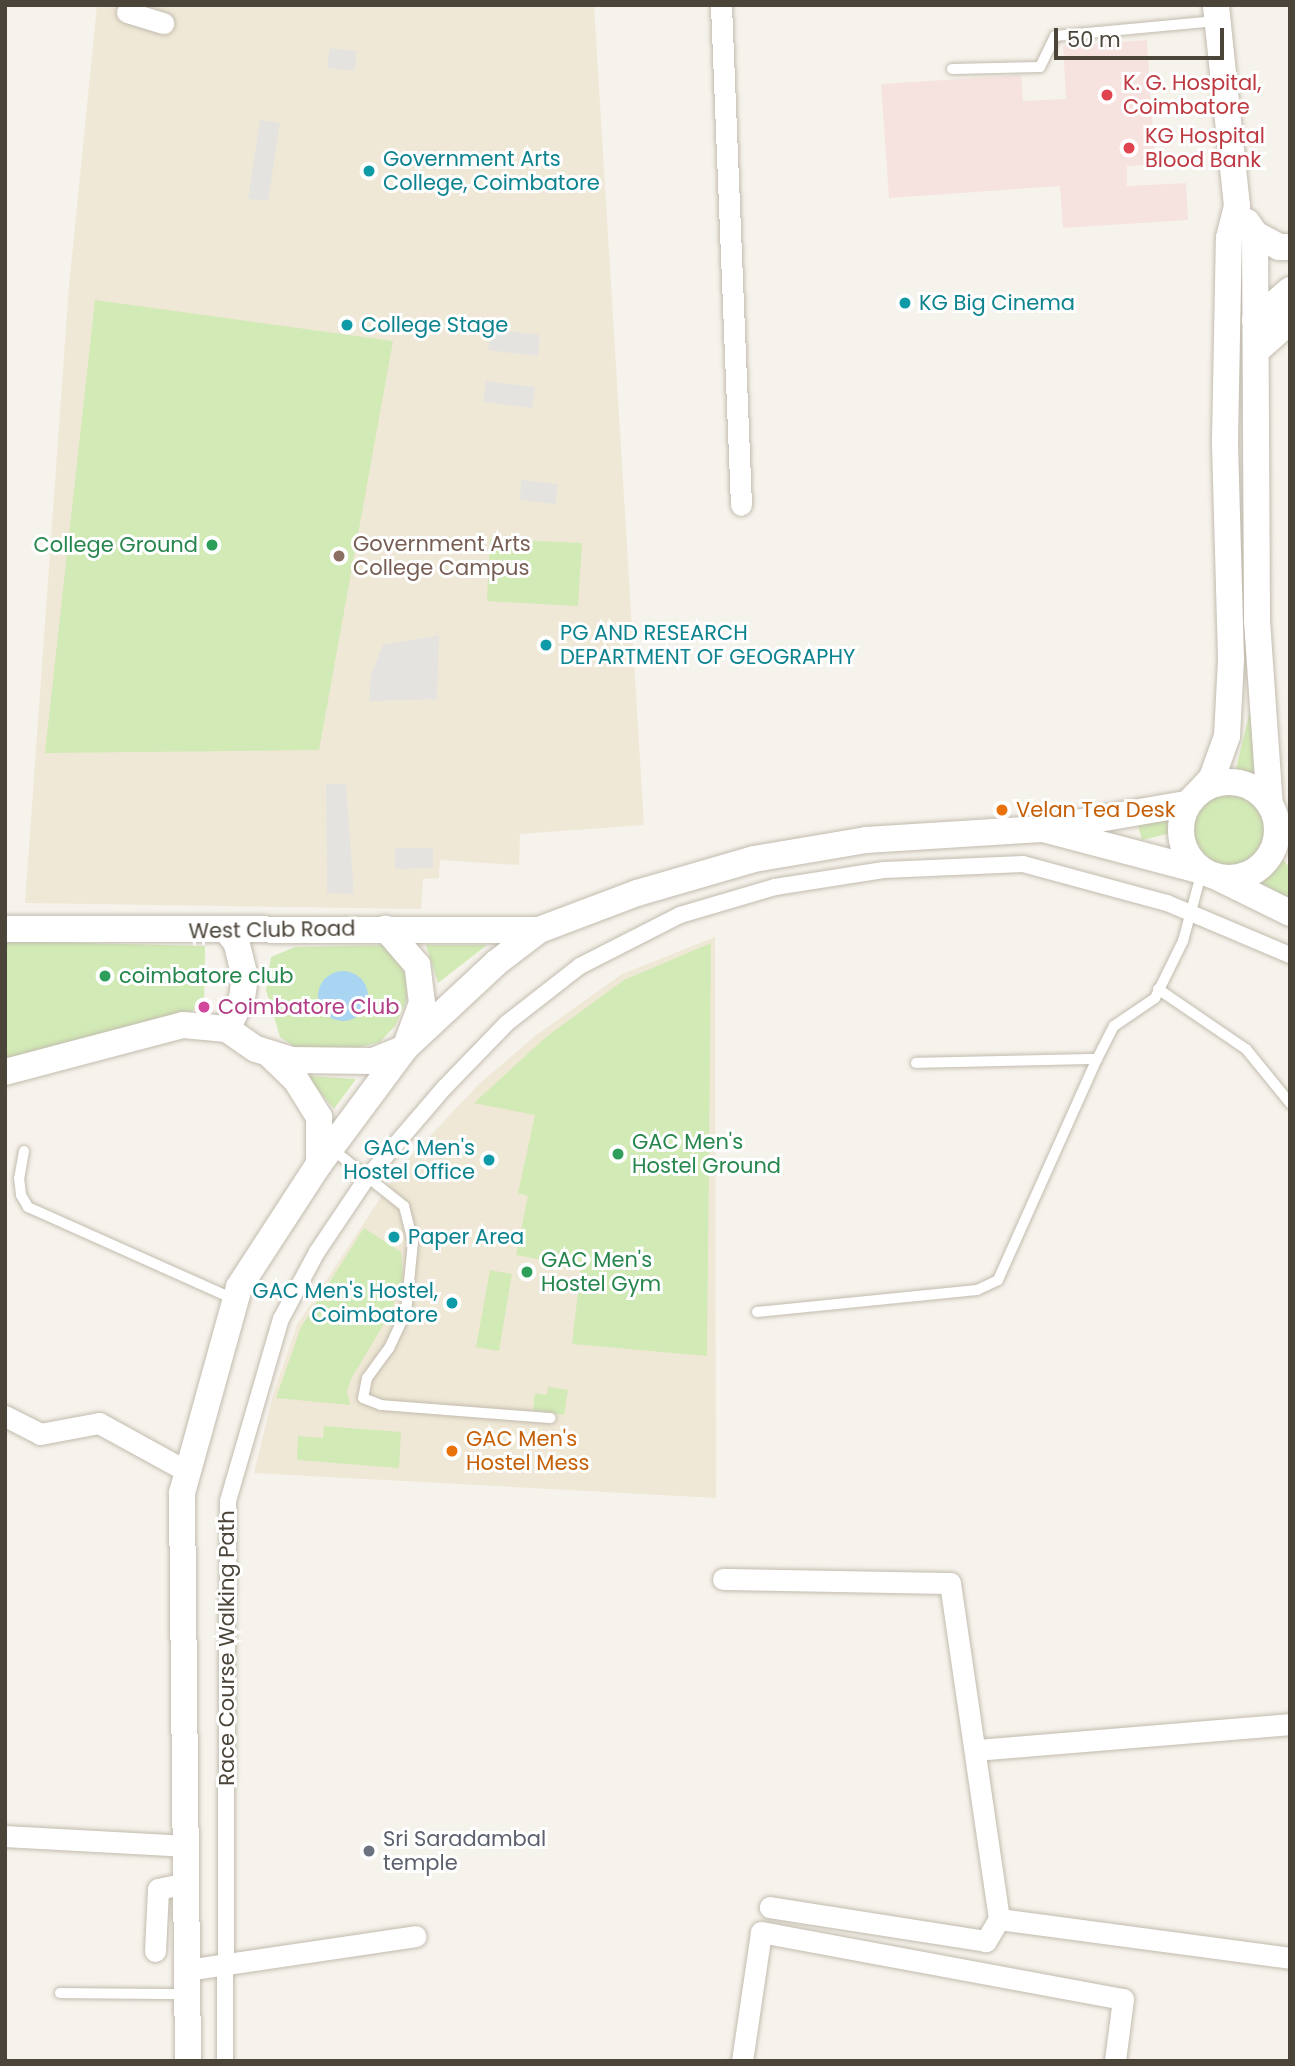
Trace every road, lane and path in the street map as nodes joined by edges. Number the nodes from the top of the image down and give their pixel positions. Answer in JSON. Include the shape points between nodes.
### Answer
{"nodes":[{"id":1,"x":721,"y":5,"type":"edge"},
{"id":2,"x":127,"y":12,"type":"dead end"},
{"id":3,"x":1216,"y":13,"type":"edge"},
{"id":4,"x":163,"y":23,"type":"dead end"},
{"id":5,"x":952,"y":69,"type":"dead end"},
{"id":6,"x":1237,"y":206,"type":"junction"},
{"id":7,"x":1255,"y":234,"type":"junction"},
{"id":8,"x":1290,"y":247,"type":"edge"},
{"id":9,"x":1290,"y":290,"type":"edge"},
{"id":10,"x":1255,"y":320,"type":"junction"},
{"id":11,"x":1290,"y":321,"type":"edge"},
{"id":12,"x":1255,"y":351,"type":"junction"},
{"id":13,"x":741,"y":505,"type":"dead end"},
{"id":14,"x":1192,"y":798,"type":"junction"},
{"id":15,"x":1273,"y":812,"type":"junction"},
{"id":16,"x":1041,"y":829,"type":"junction"},
{"id":17,"x":1290,"y":853,"type":"edge"},
{"id":18,"x":1210,"y":874,"type":"junction"},
{"id":19,"x":1190,"y":912,"type":"junction"},
{"id":20,"x":1290,"y":913,"type":"edge"},
{"id":21,"x":5,"y":929,"type":"edge"},
{"id":22,"x":386,"y":929,"type":"junction"},
{"id":23,"x":539,"y":930,"type":"junction"},
{"id":24,"x":227,"y":931,"type":"junction"},
{"id":25,"x":1290,"y":955,"type":"edge"},
{"id":26,"x":1158,"y":989,"type":"junction"},
{"id":27,"x":227,"y":1029,"type":"junction"},
{"id":28,"x":405,"y":1048,"type":"junction"},
{"id":29,"x":270,"y":1055,"type":"junction"},
{"id":30,"x":1097,"y":1059,"type":"junction"},
{"id":31,"x":916,"y":1063,"type":"dead end"},
{"id":32,"x":5,"y":1072,"type":"edge"},
{"id":33,"x":1290,"y":1103,"type":"edge"},
{"id":34,"x":24,"y":1151,"type":"dead end"},
{"id":35,"x":326,"y":1156,"type":"junction"},
{"id":36,"x":366,"y":1179,"type":"junction"},
{"id":37,"x":236,"y":1300,"type":"junction"},
{"id":38,"x":757,"y":1312,"type":"dead end"},
{"id":39,"x":5,"y":1416,"type":"edge"},
{"id":40,"x":551,"y":1418,"type":"dead end"},
{"id":41,"x":188,"y":1472,"type":"junction"},
{"id":42,"x":723,"y":1579,"type":"dead end"},
{"id":43,"x":1290,"y":1724,"type":"edge"},
{"id":44,"x":976,"y":1750,"type":"junction"},
{"id":45,"x":5,"y":1836,"type":"edge"},
{"id":46,"x":187,"y":1846,"type":"junction"},
{"id":47,"x":187,"y":1883,"type":"junction"},
{"id":48,"x":769,"y":1907,"type":"dead end"},
{"id":49,"x":999,"y":1919,"type":"junction"},
{"id":50,"x":416,"y":1936,"type":"dead end"},
{"id":51,"x":155,"y":1951,"type":"dead end"},
{"id":52,"x":1290,"y":1958,"type":"edge"},
{"id":53,"x":225,"y":1965,"type":"junction"},
{"id":54,"x":186,"y":1982,"type":"junction"},
{"id":55,"x":60,"y":1993,"type":"dead end"},
{"id":56,"x":188,"y":2061,"type":"edge"},
{"id":57,"x":225,"y":2061,"type":"edge"},
{"id":58,"x":742,"y":2061,"type":"edge"},
{"id":59,"x":1115,"y":2061,"type":"edge"}],
"edges":[{"from":1,"to":13,"type":"street"},
{"from":2,"to":4,"type":"street"},
{"from":3,"to":5,"type":"lane","via":[[1055,36],[1040,67]]},
{"from":3,"to":6,"type":"street"},
{"from":6,"to":7,"type":"street"},
{"from":6,"to":14,"type":"street","via":[[1229,238],[1225,440],[1227,736],[1212,778]]},
{"from":7,"to":8,"type":"street","via":[[1279,247]]},
{"from":7,"to":10,"type":"street"},
{"from":9,"to":10,"type":"street"},
{"from":10,"to":12,"type":"street"},
{"from":11,"to":12,"type":"street"},
{"from":12,"to":15,"type":"street","via":[[1257,621]]},
{"from":14,"to":15,"type":"street","via":[[1221,782],[1235,782],[1249,786]]},
{"from":14,"to":16,"type":"street"},
{"from":14,"to":18,"type":"street","via":[[1180,832],[1183,847]]},
{"from":15,"to":17,"type":"street"},
{"from":15,"to":18,"type":"street","via":[[1275,846],[1258,869],[1233,879]]},
{"from":16,"to":18,"type":"street"},
{"from":16,"to":23,"type":"street","via":[[866,840],[754,859],[637,893]]},
{"from":18,"to":19,"type":"lane"},
{"from":18,"to":20,"type":"street"},
{"from":19,"to":25,"type":"street","name":"Race Course Walking Path"},
{"from":19,"to":26,"type":"lane","via":[[1183,941]]},
{"from":19,"to":36,"type":"street","name":"Race Course Walking Path","via":[[1072,874],[1023,864],[986,864],[884,870],[775,887],[680,915],[580,966],[507,1023]]},
{"from":21,"to":24,"type":"street","name":"West Club Road"},
{"from":22,"to":23,"type":"street","name":"West Club Road"},
{"from":22,"to":24,"type":"street","name":"West Club Road"},
{"from":22,"to":28,"type":"street","via":[[417,965],[423,980],[422,1003]]},
{"from":23,"to":28,"type":"street","via":[[496,963]]},
{"from":24,"to":27,"type":"street","via":[[236,942],[245,977],[242,998]]},
{"from":26,"to":30,"type":"lane","via":[[1155,998],[1114,1027]]},
{"from":26,"to":33,"type":"lane","via":[[1245,1049]]},
{"from":27,"to":29,"type":"street"},
{"from":27,"to":32,"type":"street","via":[[183,1025]]},
{"from":28,"to":29,"type":"street","via":[[373,1060],[347,1063]]},
{"from":28,"to":35,"type":"street"},
{"from":29,"to":35,"type":"street","via":[[296,1080],[319,1117]]},
{"from":30,"to":31,"type":"lane"},
{"from":30,"to":38,"type":"lane","via":[[998,1280],[977,1290]]},
{"from":34,"to":37,"type":"lane","via":[[20,1187],[28,1207]]},
{"from":35,"to":36,"type":"lane"},
{"from":35,"to":37,"type":"street","via":[[239,1287]]},
{"from":36,"to":40,"type":"lane","via":[[404,1206],[410,1219],[413,1272],[406,1312],[389,1348],[367,1378],[363,1398],[382,1405]]},
{"from":36,"to":53,"type":"street","name":"Race Course Walking Path","via":[[317,1252],[281,1319],[228,1501]]},
{"from":37,"to":41,"type":"street"},
{"from":39,"to":41,"type":"street","via":[[40,1434],[99,1423]]},
{"from":41,"to":46,"type":"street","via":[[182,1493]]},
{"from":42,"to":44,"type":"street","via":[[950,1583]]},
{"from":43,"to":44,"type":"street"},
{"from":44,"to":49,"type":"street"},
{"from":45,"to":46,"type":"street"},
{"from":46,"to":47,"type":"street"},
{"from":47,"to":51,"type":"street","via":[[158,1889]]},
{"from":47,"to":54,"type":"street"},
{"from":48,"to":49,"type":"street","via":[[986,1941]]},
{"from":49,"to":52,"type":"street"},
{"from":50,"to":53,"type":"street"},
{"from":53,"to":54,"type":"street"},
{"from":53,"to":57,"type":"street","name":"Race Course Walking Path"},
{"from":54,"to":55,"type":"lane"},
{"from":54,"to":56,"type":"street"},
{"from":58,"to":59,"type":"street","via":[[761,1932],[1123,1999]]}]}
